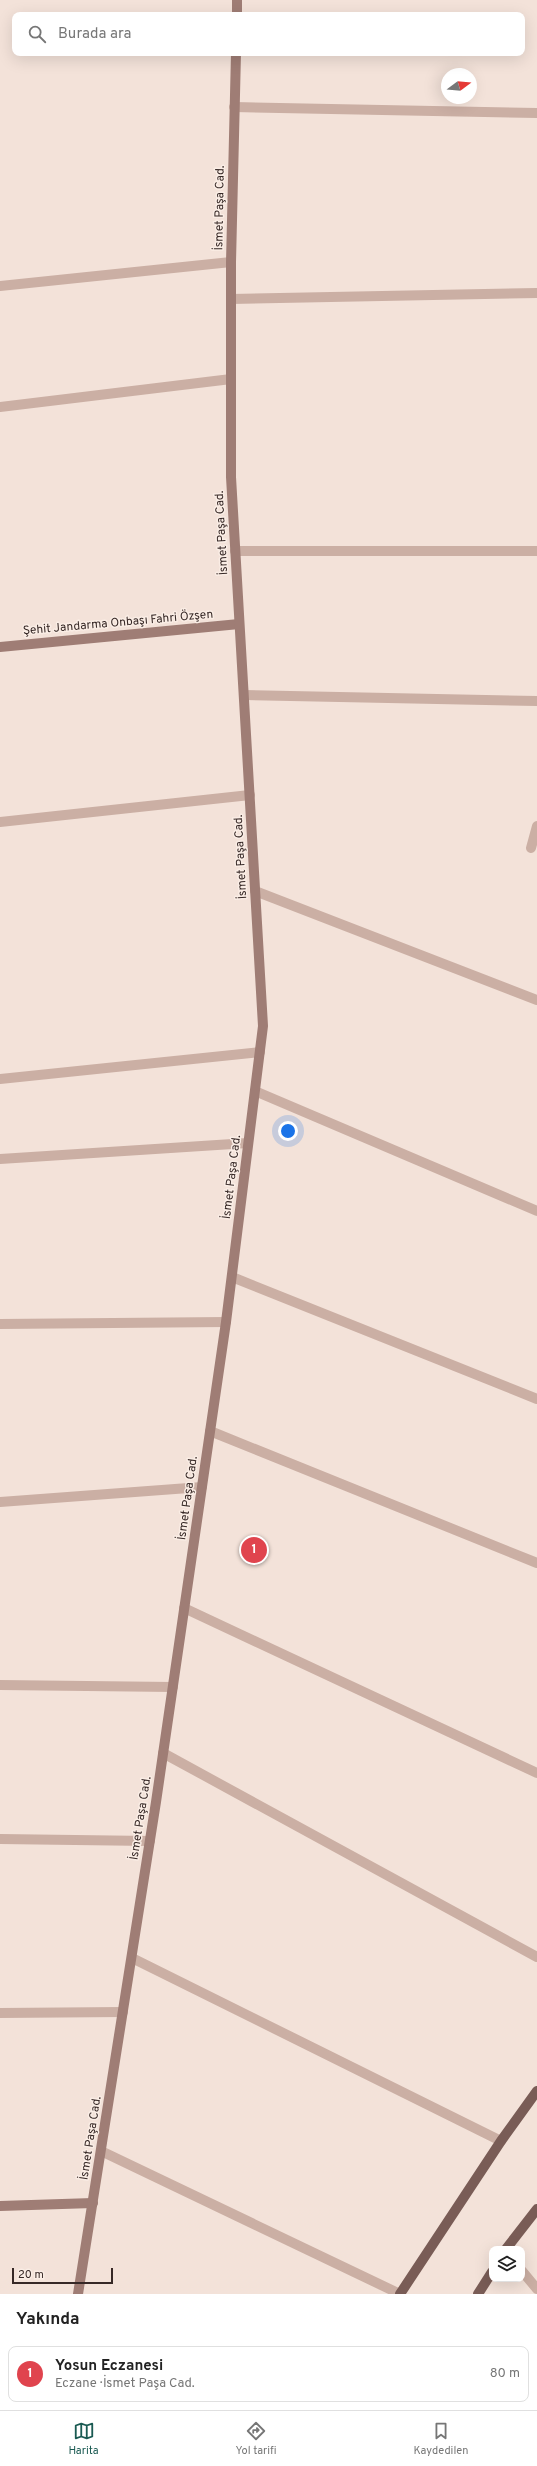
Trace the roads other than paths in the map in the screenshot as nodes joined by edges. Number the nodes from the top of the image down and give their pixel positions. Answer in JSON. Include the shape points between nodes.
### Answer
{"nodes":[{"id":1,"x":237,"y":0,"type":"edge"},
{"id":2,"x":237,"y":12,"type":"edge"},
{"id":3,"x":236,"y":56,"type":"edge"},
{"id":4,"x":234,"y":107,"type":"junction"},
{"id":5,"x":537,"y":113,"type":"edge"},
{"id":6,"x":231,"y":262,"type":"junction"},
{"id":7,"x":0,"y":286,"type":"edge"},
{"id":8,"x":537,"y":293,"type":"edge"},
{"id":9,"x":231,"y":299,"type":"junction"},
{"id":10,"x":231,"y":379,"type":"junction"},
{"id":11,"x":0,"y":407,"type":"edge"},
{"id":12,"x":235,"y":551,"type":"junction"},
{"id":13,"x":537,"y":551,"type":"edge"},
{"id":14,"x":239,"y":624,"type":"junction"},
{"id":15,"x":0,"y":647,"type":"edge"},
{"id":16,"x":244,"y":695,"type":"junction"},
{"id":17,"x":537,"y":701,"type":"edge"},
{"id":18,"x":250,"y":794,"type":"junction"},
{"id":19,"x":0,"y":822,"type":"edge"},
{"id":20,"x":537,"y":826,"type":"edge"},
{"id":21,"x":531,"y":848,"type":"dead end"},
{"id":22,"x":255,"y":891,"type":"junction"},
{"id":23,"x":537,"y":1000,"type":"edge"},
{"id":24,"x":260,"y":1052,"type":"junction"},
{"id":25,"x":0,"y":1079,"type":"edge"},
{"id":26,"x":255,"y":1091,"type":"junction"},
{"id":27,"x":248,"y":1143,"type":"junction"},
{"id":28,"x":0,"y":1159,"type":"edge"},
{"id":29,"x":537,"y":1211,"type":"edge"},
{"id":30,"x":232,"y":1277,"type":"junction"},
{"id":31,"x":226,"y":1322,"type":"junction"},
{"id":32,"x":0,"y":1324,"type":"edge"},
{"id":33,"x":537,"y":1399,"type":"edge"},
{"id":34,"x":210,"y":1431,"type":"junction"},
{"id":35,"x":202,"y":1487,"type":"junction"},
{"id":36,"x":0,"y":1502,"type":"edge"},
{"id":37,"x":537,"y":1563,"type":"edge"},
{"id":38,"x":184,"y":1608,"type":"junction"},
{"id":39,"x":0,"y":1686,"type":"edge"},
{"id":40,"x":173,"y":1687,"type":"junction"},
{"id":41,"x":163,"y":1754,"type":"junction"},
{"id":42,"x":537,"y":1773,"type":"edge"},
{"id":43,"x":0,"y":1839,"type":"edge"},
{"id":44,"x":150,"y":1841,"type":"junction"},
{"id":45,"x":537,"y":1957,"type":"edge"},
{"id":46,"x":132,"y":1958,"type":"junction"},
{"id":47,"x":123,"y":2012,"type":"junction"},
{"id":48,"x":0,"y":2013,"type":"edge"},
{"id":49,"x":537,"y":2092,"type":"edge"},
{"id":50,"x":500,"y":2142,"type":"junction"},
{"id":51,"x":101,"y":2151,"type":"junction"},
{"id":52,"x":93,"y":2203,"type":"junction"},
{"id":53,"x":0,"y":2206,"type":"edge"},
{"id":54,"x":537,"y":2208,"type":"edge"},
{"id":55,"x":508,"y":2246,"type":"edge"},
{"id":56,"x":525,"y":2275,"type":"edge"},
{"id":57,"x":489,"y":2277,"type":"edge"},
{"id":58,"x":537,"y":2289,"type":"edge"},
{"id":59,"x":78,"y":2294,"type":"edge"},
{"id":60,"x":400,"y":2294,"type":"edge"},
{"id":61,"x":478,"y":2294,"type":"edge"}],
"edges":[{"from":1,"to":2,"type":"main road"},
{"from":3,"to":4,"type":"main road","name":"İsmet Paşa Cad."},
{"from":4,"to":5,"type":"street"},
{"from":4,"to":6,"type":"main road","name":"İsmet Paşa Cad."},
{"from":6,"to":7,"type":"street"},
{"from":6,"to":9,"type":"main road","name":"İsmet Paşa Cad."},
{"from":8,"to":9,"type":"street"},
{"from":9,"to":10,"type":"main road","name":"İsmet Paşa Cad."},
{"from":10,"to":11,"type":"street"},
{"from":10,"to":12,"type":"main road","name":"İsmet Paşa Cad.","via":[[231,477]]},
{"from":12,"to":13,"type":"street"},
{"from":12,"to":14,"type":"main road","name":"İsmet Paşa Cad."},
{"from":14,"to":15,"type":"main road","name":"Şehit Jandarma Onbaşı Fahri Özşen"},
{"from":14,"to":16,"type":"main road","name":"İsmet Paşa Cad."},
{"from":16,"to":17,"type":"street"},
{"from":16,"to":18,"type":"main road","name":"İsmet Paşa Cad."},
{"from":18,"to":19,"type":"street"},
{"from":18,"to":22,"type":"main road","name":"İsmet Paşa Cad."},
{"from":20,"to":21,"type":"street"},
{"from":22,"to":23,"type":"street"},
{"from":22,"to":24,"type":"main road","name":"İsmet Paşa Cad.","via":[[263,1026]]},
{"from":24,"to":25,"type":"street"},
{"from":24,"to":26,"type":"main road","name":"İsmet Paşa Cad."},
{"from":26,"to":27,"type":"main road","name":"İsmet Paşa Cad."},
{"from":26,"to":29,"type":"street"},
{"from":27,"to":28,"type":"street"},
{"from":27,"to":30,"type":"main road","name":"İsmet Paşa Cad."},
{"from":30,"to":31,"type":"main road","name":"İsmet Paşa Cad."},
{"from":30,"to":33,"type":"street"},
{"from":31,"to":32,"type":"street"},
{"from":31,"to":34,"type":"main road","name":"İsmet Paşa Cad."},
{"from":34,"to":35,"type":"main road","name":"İsmet Paşa Cad."},
{"from":34,"to":37,"type":"street"},
{"from":35,"to":36,"type":"street"},
{"from":35,"to":38,"type":"main road","name":"İsmet Paşa Cad."},
{"from":38,"to":40,"type":"main road","name":"İsmet Paşa Cad."},
{"from":38,"to":42,"type":"street"},
{"from":39,"to":40,"type":"street"},
{"from":40,"to":41,"type":"main road","name":"İsmet Paşa Cad."},
{"from":41,"to":44,"type":"main road","name":"İsmet Paşa Cad."},
{"from":41,"to":45,"type":"street"},
{"from":43,"to":44,"type":"street"},
{"from":44,"to":46,"type":"main road","name":"İsmet Paşa Cad."},
{"from":46,"to":47,"type":"main road","name":"İsmet Paşa Cad."},
{"from":46,"to":50,"type":"street"},
{"from":47,"to":48,"type":"street"},
{"from":47,"to":51,"type":"main road","name":"İsmet Paşa Cad."},
{"from":49,"to":50,"type":"main road"},
{"from":50,"to":60,"type":"main road"},
{"from":51,"to":52,"type":"main road","name":"İsmet Paşa Cad."},
{"from":51,"to":60,"type":"street"},
{"from":52,"to":53,"type":"main road"},
{"from":52,"to":59,"type":"main road","name":"İsmet Paşa Cad."},
{"from":54,"to":55,"type":"main road"},
{"from":56,"to":58,"type":"street"},
{"from":57,"to":61,"type":"main road"}]}
